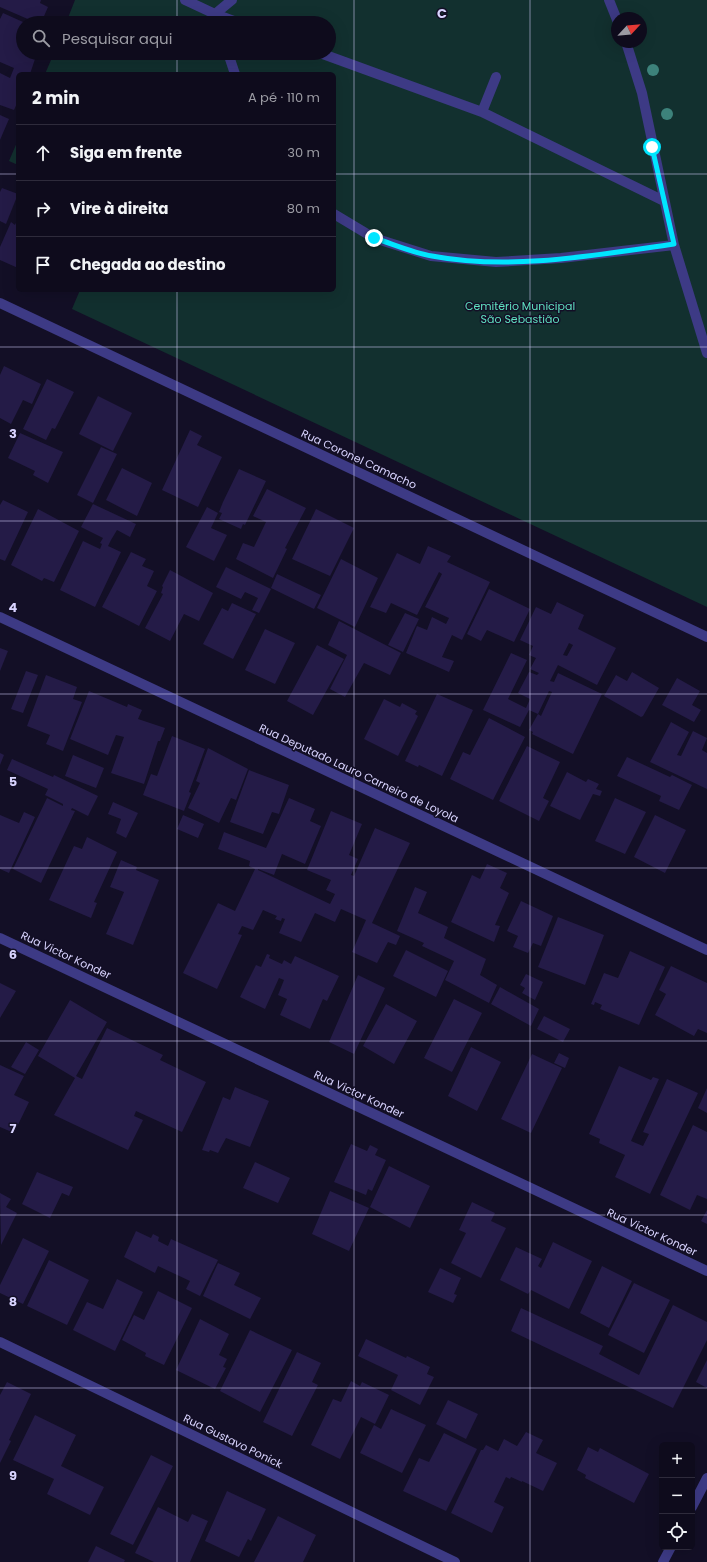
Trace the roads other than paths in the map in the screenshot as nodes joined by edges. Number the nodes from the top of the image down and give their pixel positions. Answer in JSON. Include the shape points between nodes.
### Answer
{"nodes":[{"id":1,"x":185,"y":0,"type":"edge"},
{"id":2,"x":232,"y":0,"type":"edge"},
{"id":3,"x":609,"y":0,"type":"edge"},
{"id":4,"x":614,"y":12,"type":"edge"},
{"id":5,"x":211,"y":16,"type":"edge"},
{"id":6,"x":219,"y":16,"type":"edge"},
{"id":7,"x":628,"y":48,"type":"edge"},
{"id":8,"x":336,"y":59,"type":"edge"},
{"id":9,"x":230,"y":60,"type":"edge"},
{"id":10,"x":234,"y":72,"type":"edge"},
{"id":11,"x":496,"y":76,"type":"dead end"},
{"id":12,"x":482,"y":112,"type":"junction"},
{"id":13,"x":664,"y":201,"type":"junction"},
{"id":14,"x":336,"y":215,"type":"edge"},
{"id":15,"x":674,"y":244,"type":"junction"},
{"id":16,"x":0,"y":303,"type":"edge"},
{"id":17,"x":707,"y":353,"type":"edge"},
{"id":18,"x":0,"y":616,"type":"edge"},
{"id":19,"x":707,"y":637,"type":"edge"},
{"id":20,"x":0,"y":938,"type":"edge"},
{"id":21,"x":707,"y":950,"type":"edge"},
{"id":22,"x":707,"y":1272,"type":"edge"},
{"id":23,"x":0,"y":1342,"type":"edge"},
{"id":24,"x":707,"y":1478,"type":"edge"},
{"id":25,"x":695,"y":1501,"type":"edge"},
{"id":26,"x":669,"y":1550,"type":"edge"},
{"id":27,"x":455,"y":1562,"type":"edge"},
{"id":28,"x":663,"y":1562,"type":"edge"}],
"edges":[{"from":1,"to":5,"type":"street"},
{"from":2,"to":6,"type":"street"},
{"from":3,"to":4,"type":"street"},
{"from":7,"to":13,"type":"street","via":[[642,92]]},
{"from":8,"to":12,"type":"street"},
{"from":9,"to":10,"type":"street"},
{"from":11,"to":12,"type":"street"},
{"from":12,"to":13,"type":"street"},
{"from":13,"to":15,"type":"street"},
{"from":14,"to":15,"type":"street","via":[[374,238],[431,256],[467,260],[496,262],[561,258]]},
{"from":15,"to":17,"type":"street"},
{"from":16,"to":19,"type":"street","name":"Rua Coronel Camacho"},
{"from":18,"to":21,"type":"street","name":"Rua Deputado Lauro Carneiro de Loyola"},
{"from":20,"to":22,"type":"street","name":"Rua Victor Konder"},
{"from":23,"to":27,"type":"street","name":"Rua Gustavo Ponick"},
{"from":24,"to":25,"type":"street"},
{"from":26,"to":28,"type":"street"}]}
